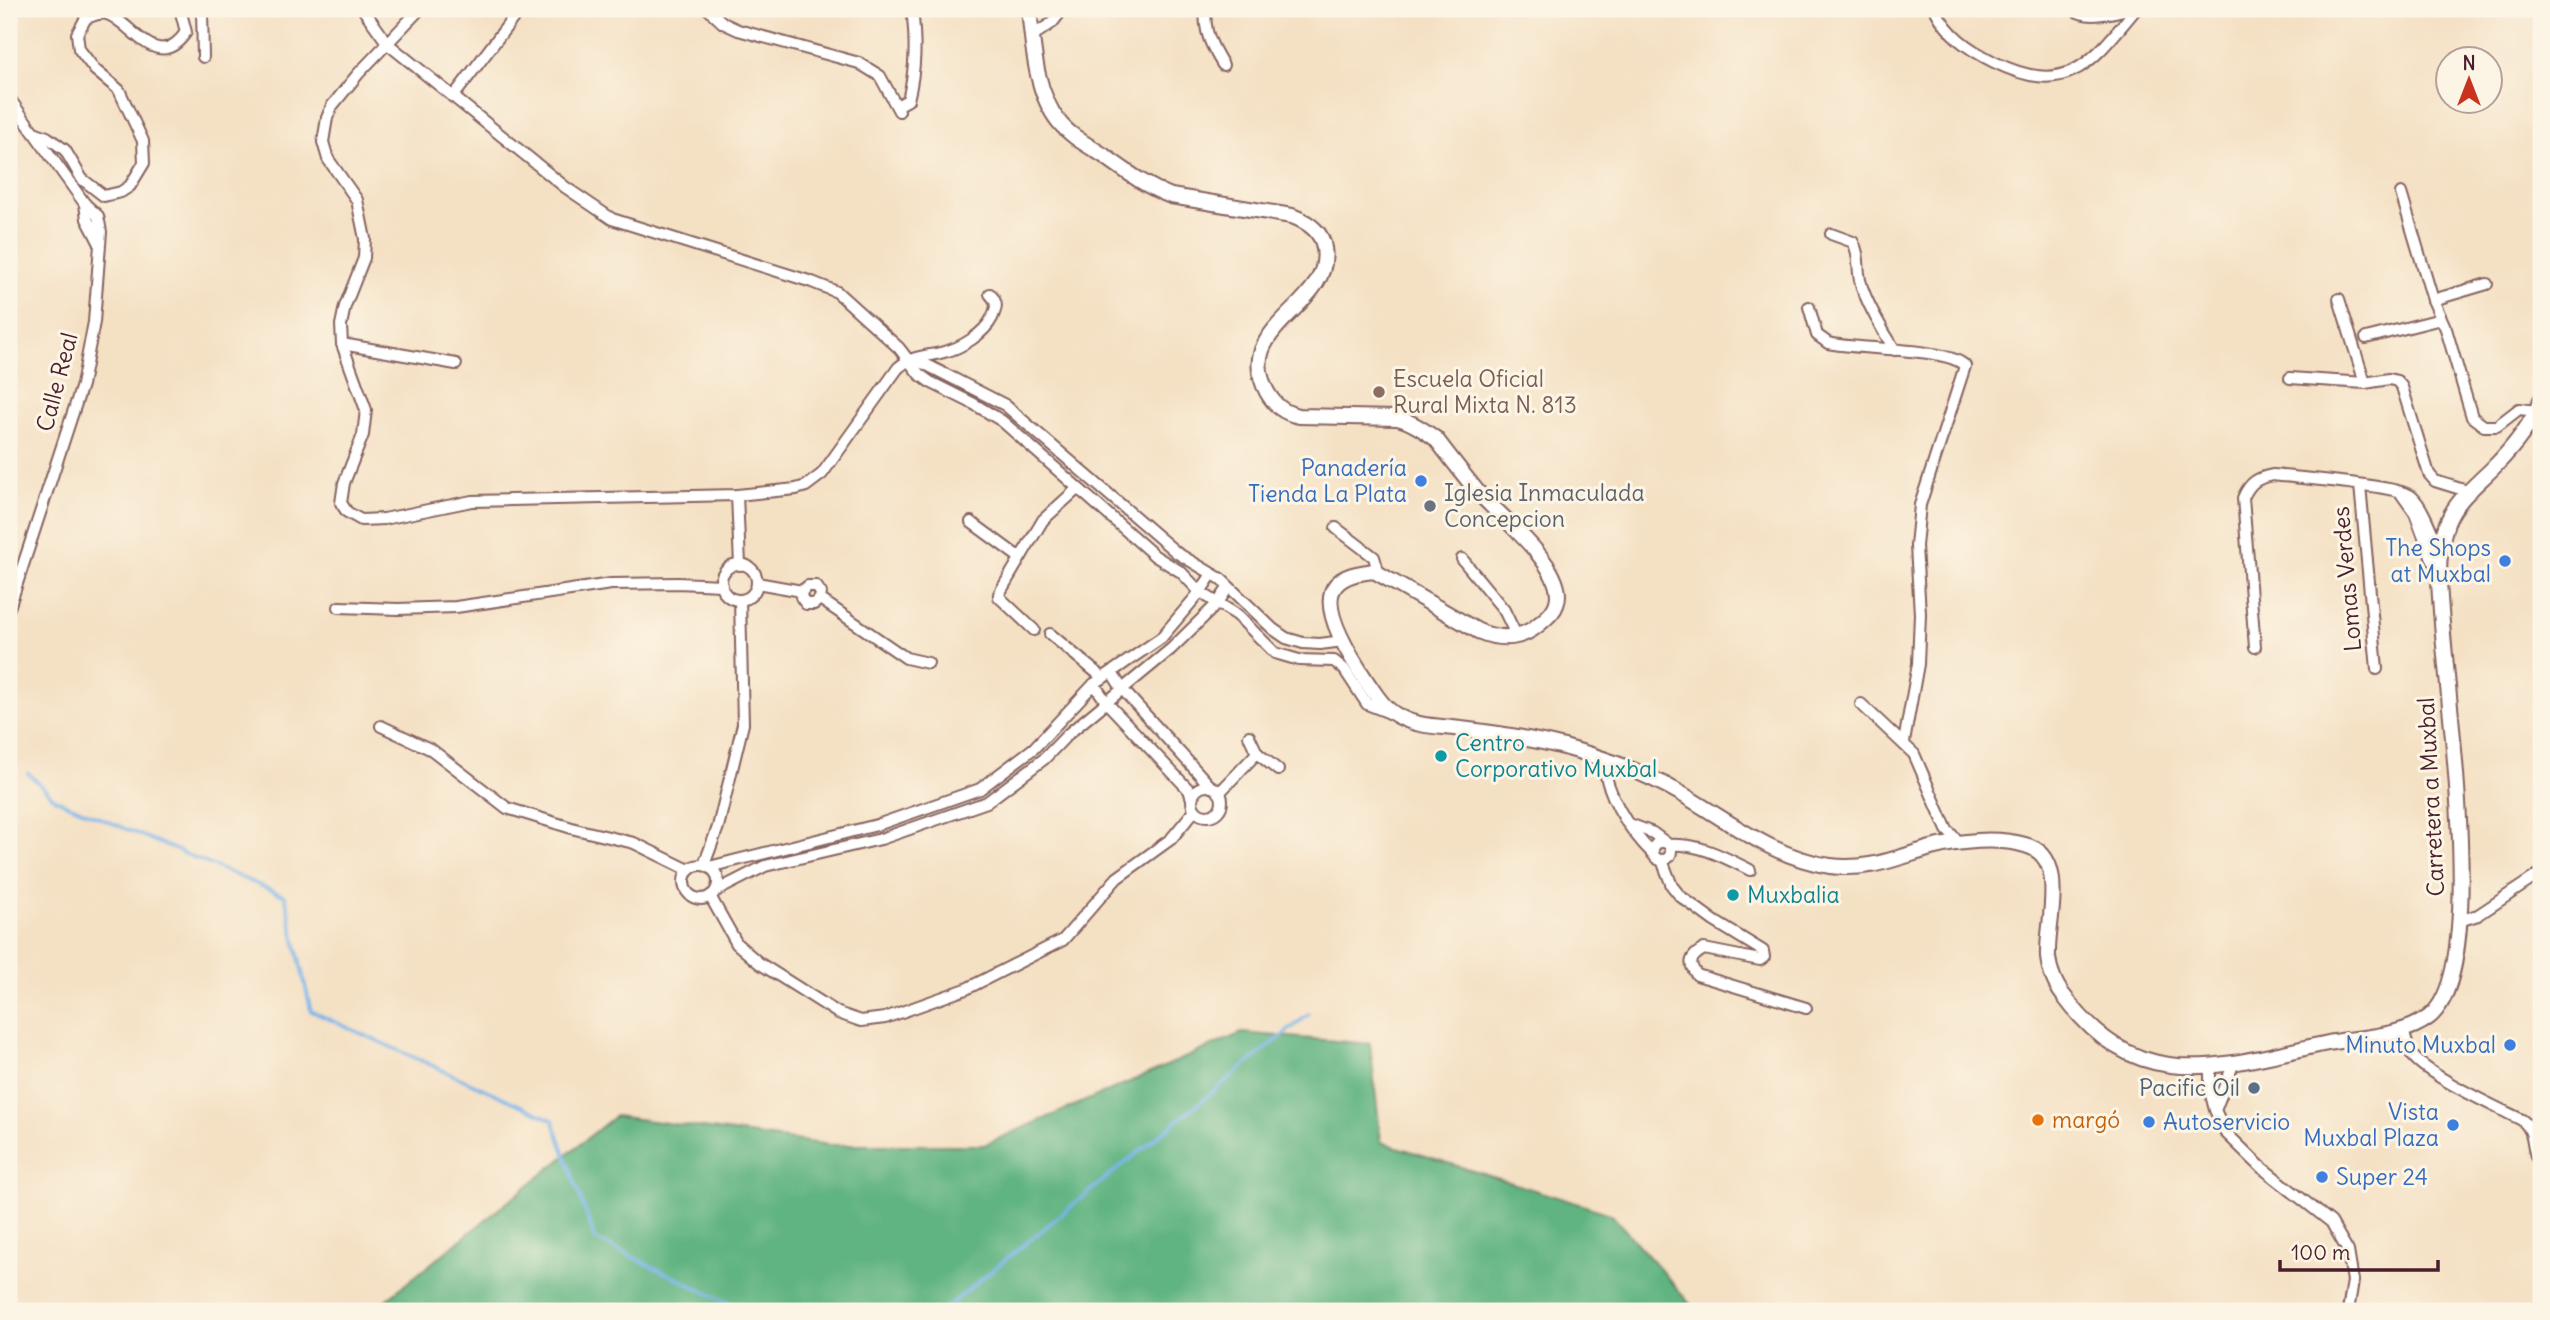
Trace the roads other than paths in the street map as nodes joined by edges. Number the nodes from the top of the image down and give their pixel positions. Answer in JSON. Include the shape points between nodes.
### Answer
{"nodes":[{"id":1,"x":180,"y":9,"type":"edge"},
{"id":2,"x":202,"y":9,"type":"edge"},
{"id":3,"x":363,"y":9,"type":"edge"},
{"id":4,"x":420,"y":9,"type":"edge"},
{"id":5,"x":520,"y":9,"type":"edge"},
{"id":6,"x":708,"y":9,"type":"edge"},
{"id":7,"x":912,"y":9,"type":"edge"},
{"id":8,"x":1063,"y":9,"type":"edge"},
{"id":9,"x":1206,"y":9,"type":"edge"},
{"id":10,"x":1935,"y":9,"type":"edge"},
{"id":11,"x":2073,"y":9,"type":"edge"},
{"id":12,"x":2127,"y":9,"type":"edge"},
{"id":13,"x":2136,"y":9,"type":"edge"},
{"id":14,"x":1034,"y":10,"type":"edge"},
{"id":15,"x":1032,"y":36,"type":"junction"},
{"id":16,"x":388,"y":44,"type":"junction"},
{"id":17,"x":203,"y":57,"type":"dead end"},
{"id":18,"x":1223,"y":65,"type":"dead end"},
{"id":19,"x":453,"y":97,"type":"junction"},
{"id":20,"x":9,"y":98,"type":"edge"},
{"id":21,"x":34,"y":132,"type":"junction"},
{"id":22,"x":2401,"y":193,"type":"dead end"},
{"id":23,"x":1831,"y":234,"type":"dead end"},
{"id":24,"x":2487,"y":284,"type":"dead end"},
{"id":25,"x":990,"y":293,"type":"dead end"},
{"id":26,"x":2339,"y":299,"type":"dead end"},
{"id":27,"x":2433,"y":300,"type":"junction"},
{"id":28,"x":1809,"y":307,"type":"dead end"},
{"id":29,"x":2441,"y":319,"type":"junction"},
{"id":30,"x":2366,"y":338,"type":"dead end"},
{"id":31,"x":341,"y":344,"type":"junction"},
{"id":32,"x":1895,"y":350,"type":"junction"},
{"id":33,"x":907,"y":359,"type":"junction"},
{"id":34,"x":456,"y":364,"type":"dead end"},
{"id":35,"x":2290,"y":378,"type":"dead end"},
{"id":36,"x":2365,"y":383,"type":"junction"},
{"id":37,"x":2539,"y":406,"type":"edge"},
{"id":38,"x":2360,"y":485,"type":"junction"},
{"id":39,"x":1077,"y":489,"type":"junction"},
{"id":40,"x":2467,"y":491,"type":"junction"},
{"id":41,"x":2401,"y":492,"type":"junction"},
{"id":42,"x":737,"y":495,"type":"junction"},
{"id":43,"x":971,"y":522,"type":"dead end"},
{"id":44,"x":1336,"y":528,"type":"dead end"},
{"id":45,"x":2441,"y":554,"type":"junction"},
{"id":46,"x":1023,"y":555,"type":"junction"},
{"id":47,"x":1462,"y":559,"type":"dead end"},
{"id":48,"x":740,"y":565,"type":"junction"},
{"id":49,"x":1212,"y":574,"type":"junction"},
{"id":50,"x":1379,"y":575,"type":"junction"},
{"id":51,"x":2439,"y":577,"type":"junction"},
{"id":52,"x":757,"y":583,"type":"junction"},
{"id":53,"x":722,"y":585,"type":"junction"},
{"id":54,"x":1228,"y":588,"type":"junction"},
{"id":55,"x":1200,"y":592,"type":"junction"},
{"id":56,"x":740,"y":600,"type":"junction"},
{"id":57,"x":1217,"y":604,"type":"junction"},
{"id":58,"x":339,"y":607,"type":"dead end"},
{"id":59,"x":9,"y":608,"type":"edge"},
{"id":60,"x":1034,"y":630,"type":"dead end"},
{"id":61,"x":1050,"y":634,"type":"dead end"},
{"id":62,"x":1517,"y":637,"type":"junction"},
{"id":63,"x":1343,"y":641,"type":"junction"},
{"id":64,"x":2255,"y":647,"type":"dead end"},
{"id":65,"x":928,"y":663,"type":"dead end"},
{"id":66,"x":2376,"y":669,"type":"dead end"},
{"id":67,"x":1103,"y":679,"type":"junction"},
{"id":68,"x":1122,"y":690,"type":"junction"},
{"id":69,"x":1107,"y":703,"type":"junction"},
{"id":70,"x":1861,"y":704,"type":"dead end"},
{"id":71,"x":1392,"y":714,"type":"junction"},
{"id":72,"x":381,"y":726,"type":"dead end"},
{"id":73,"x":1249,"y":736,"type":"dead end"},
{"id":74,"x":1904,"y":742,"type":"junction"},
{"id":75,"x":1257,"y":752,"type":"junction"},
{"id":76,"x":1602,"y":759,"type":"junction"},
{"id":77,"x":1278,"y":771,"type":"dead end"},
{"id":78,"x":1215,"y":790,"type":"junction"},
{"id":79,"x":1192,"y":799,"type":"junction"},
{"id":80,"x":1195,"y":810,"type":"junction"},
{"id":81,"x":1626,"y":823,"type":"junction"},
{"id":82,"x":1667,"y":843,"type":"junction"},
{"id":83,"x":1960,"y":843,"type":"junction"},
{"id":84,"x":1657,"y":857,"type":"junction"},
{"id":85,"x":706,"y":866,"type":"junction"},
{"id":86,"x":689,"y":870,"type":"junction"},
{"id":87,"x":1751,"y":870,"type":"dead end"},
{"id":88,"x":2541,"y":873,"type":"edge"},
{"id":89,"x":713,"y":894,"type":"junction"},
{"id":90,"x":2459,"y":921,"type":"junction"},
{"id":91,"x":1806,"y":1008,"type":"dead end"},
{"id":92,"x":2403,"y":1029,"type":"junction"},
{"id":93,"x":2233,"y":1065,"type":"junction"},
{"id":94,"x":2210,"y":1067,"type":"junction"},
{"id":95,"x":2215,"y":1110,"type":"junction"},
{"id":96,"x":2541,"y":1164,"type":"edge"},
{"id":97,"x":2348,"y":1311,"type":"edge"}],
"edges":[{"from":1,"to":21,"type":"street","via":[[186,32],[178,43],[162,48],[148,44],[110,15],[99,13],[86,18],[77,34],[79,49],[119,90],[143,141],[144,163],[130,186],[104,196],[82,178],[65,150]]},
{"from":2,"to":17,"type":"street"},
{"from":3,"to":16,"type":"street"},
{"from":4,"to":16,"type":"street"},
{"from":5,"to":19,"type":"street"},
{"from":6,"to":7,"type":"street","via":[[738,30],[859,63],[880,76],[898,108],[908,100],[915,75]]},
{"from":8,"to":15,"type":"street"},
{"from":9,"to":18,"type":"street","via":[[1210,44]]},
{"from":10,"to":13,"type":"street","via":[[1956,39],[1980,55],[2022,74],[2048,77],[2061,76],[2088,62]]},
{"from":11,"to":12,"type":"street","via":[[2093,15]]},
{"from":14,"to":15,"type":"main road"},
{"from":15,"to":62,"type":"main road","via":[[1044,94],[1060,123],[1073,134],[1171,196],[1292,216],[1311,224],[1324,244],[1326,263],[1262,351],[1260,376],[1265,388],[1285,413],[1397,418],[1436,439],[1520,534],[1555,582],[1557,604],[1551,614]]},
{"from":16,"to":19,"type":"street"},
{"from":16,"to":31,"type":"street","via":[[342,93],[327,118],[324,142],[328,159],[358,200],[365,239],[364,258],[343,316]]},
{"from":19,"to":33,"type":"street","via":[[612,219],[837,292]]},
{"from":20,"to":21,"type":"street","name":"Calle Real"},
{"from":21,"to":59,"type":"street","name":"Calle Real","via":[[98,216],[101,232],[94,322],[82,384]]},
{"from":22,"to":27,"type":"street"},
{"from":23,"to":32,"type":"street","via":[[1853,242],[1860,280]]},
{"from":24,"to":27,"type":"street"},
{"from":25,"to":33,"type":"street","via":[[997,307],[981,332],[946,352]]},
{"from":26,"to":36,"type":"street"},
{"from":27,"to":29,"type":"street"},
{"from":28,"to":32,"type":"street","via":[[1821,340]]},
{"from":29,"to":30,"type":"street"},
{"from":29,"to":37,"type":"street","via":[[2468,410],[2477,423],[2497,426],[2519,410]]},
{"from":31,"to":34,"type":"street"},
{"from":31,"to":42,"type":"street","via":[[366,410],[363,435],[341,503],[355,518],[384,519],[472,501]]},
{"from":32,"to":74,"type":"street","via":[[1955,359],[1965,366],[1920,505],[1918,664]]},
{"from":33,"to":39,"type":"street","via":[[930,382],[1002,421]]},
{"from":33,"to":42,"type":"street","via":[[815,480],[796,489]]},
{"from":33,"to":49,"type":"street","via":[[1005,405],[1177,553]]},
{"from":35,"to":36,"type":"street"},
{"from":36,"to":40,"type":"street","via":[[2391,379],[2399,383],[2429,474],[2435,481]]},
{"from":37,"to":40,"type":"main road","name":"Carretera a Muxbal","via":[[2516,443]]},
{"from":38,"to":41,"type":"street","name":"Lomas Verdes"},
{"from":38,"to":64,"type":"street","name":"Lomas Verdes","via":[[2273,475],[2249,484],[2243,498]]},
{"from":38,"to":66,"type":"street","name":"Lomas Verdes"},
{"from":39,"to":46,"type":"street","via":[[1043,520]]},
{"from":39,"to":55,"type":"street"},
{"from":40,"to":45,"type":"main road","name":"Carretera a Muxbal","via":[[2447,523]]},
{"from":41,"to":45,"type":"street","via":[[2419,506]]},
{"from":41,"to":51,"type":"street","via":[[2415,513]]},
{"from":42,"to":48,"type":"street"},
{"from":43,"to":46,"type":"street","via":[[1016,555]]},
{"from":44,"to":50,"type":"street","via":[[1374,557]]},
{"from":45,"to":51,"type":"main road","name":"Carretera a Muxbal"},
{"from":46,"to":60,"type":"street","via":[[999,597]]},
{"from":47,"to":62,"type":"street","via":[[1504,610]]},
{"from":48,"to":52,"type":"street","via":[[750,568]]},
{"from":48,"to":53,"type":"street","via":[[726,571]]},
{"from":49,"to":54,"type":"street"},
{"from":49,"to":55,"type":"street"},
{"from":50,"to":62,"type":"main road","via":[[1491,637]]},
{"from":50,"to":63,"type":"main road","via":[[1360,573],[1333,587],[1331,610]]},
{"from":51,"to":90,"type":"main road","name":"Carretera a Muxbal","via":[[2456,765]]},
{"from":52,"to":56,"type":"street","via":[[750,597]]},
{"from":52,"to":65,"type":"street","via":[[802,591],[813,585],[820,590],[820,598],[906,658]]},
{"from":53,"to":56,"type":"street","via":[[730,597]]},
{"from":53,"to":58,"type":"street","via":[[611,584],[456,607]]},
{"from":54,"to":57,"type":"street"},
{"from":54,"to":63,"type":"street","via":[[1286,638],[1320,644]]},
{"from":55,"to":57,"type":"street"},
{"from":55,"to":67,"type":"street","via":[[1161,638]]},
{"from":56,"to":85,"type":"street","via":[[743,724]]},
{"from":57,"to":68,"type":"street"},
{"from":57,"to":71,"type":"street","via":[[1237,615],[1275,653],[1299,660],[1334,661],[1367,704]]},
{"from":61,"to":67,"type":"street"},
{"from":63,"to":71,"type":"main road"},
{"from":67,"to":68,"type":"street"},
{"from":67,"to":69,"type":"street"},
{"from":67,"to":85,"type":"street","via":[[1034,748],[980,789],[877,825]]},
{"from":68,"to":69,"type":"street"},
{"from":68,"to":78,"type":"street"},
{"from":69,"to":79,"type":"street","via":[[1189,790]]},
{"from":69,"to":89,"type":"street","via":[[988,802],[881,839],[765,866]]},
{"from":70,"to":74,"type":"street"},
{"from":71,"to":76,"type":"main road","name":"Carretera a Muxbal","via":[[1416,723],[1542,741]]},
{"from":72,"to":86,"type":"street","via":[[432,750],[507,808],[634,843]]},
{"from":73,"to":75,"type":"street"},
{"from":74,"to":83,"type":"street","via":[[1919,762],[1947,830]]},
{"from":75,"to":77,"type":"street"},
{"from":75,"to":78,"type":"street"},
{"from":76,"to":81,"type":"street","via":[[1605,778]]},
{"from":76,"to":83,"type":"main road","name":"Carretera a Muxbal","via":[[1677,791],[1761,842],[1819,864],[1875,865]]},
{"from":78,"to":79,"type":"street","via":[[1197,790]]},
{"from":78,"to":80,"type":"street","via":[[1222,803],[1218,812],[1203,816]]},
{"from":79,"to":80,"type":"street"},
{"from":80,"to":89,"type":"street","via":[[1171,839],[1116,878],[1063,940],[966,989],[873,1021],[838,1013],[759,963],[737,944]]},
{"from":81,"to":82,"type":"street","via":[[1653,832]]},
{"from":81,"to":84,"type":"street"},
{"from":82,"to":84,"type":"street","via":[[1670,855]]},
{"from":82,"to":87,"type":"street","via":[[1706,849]]},
{"from":83,"to":94,"type":"main road","name":"Carretera a Muxbal","via":[[2002,841],[2044,855],[2052,881],[2049,965],[2064,998],[2087,1022],[2112,1044],[2140,1059]]},
{"from":84,"to":91,"type":"street","via":[[1681,895],[1763,951],[1760,960],[1704,949],[1695,954],[1691,969],[1697,975]]},
{"from":85,"to":86,"type":"street"},
{"from":85,"to":89,"type":"street","via":[[717,875]]},
{"from":86,"to":89,"type":"street","via":[[684,880],[689,894],[698,898]]},
{"from":88,"to":90,"type":"street","via":[[2478,915]]},
{"from":90,"to":92,"type":"main road","name":"Carretera a Muxbal","via":[[2444,997],[2430,1016]]},
{"from":92,"to":93,"type":"main road","name":"Carretera a Muxbal"},
{"from":92,"to":96,"type":"street","via":[[2413,1056],[2423,1064],[2530,1127]]},
{"from":93,"to":94,"type":"main road","name":"Carretera a Muxbal"},
{"from":93,"to":95,"type":"street"},
{"from":94,"to":95,"type":"street"},
{"from":95,"to":97,"type":"street","via":[[2235,1143],[2330,1222],[2352,1267]]}]}
